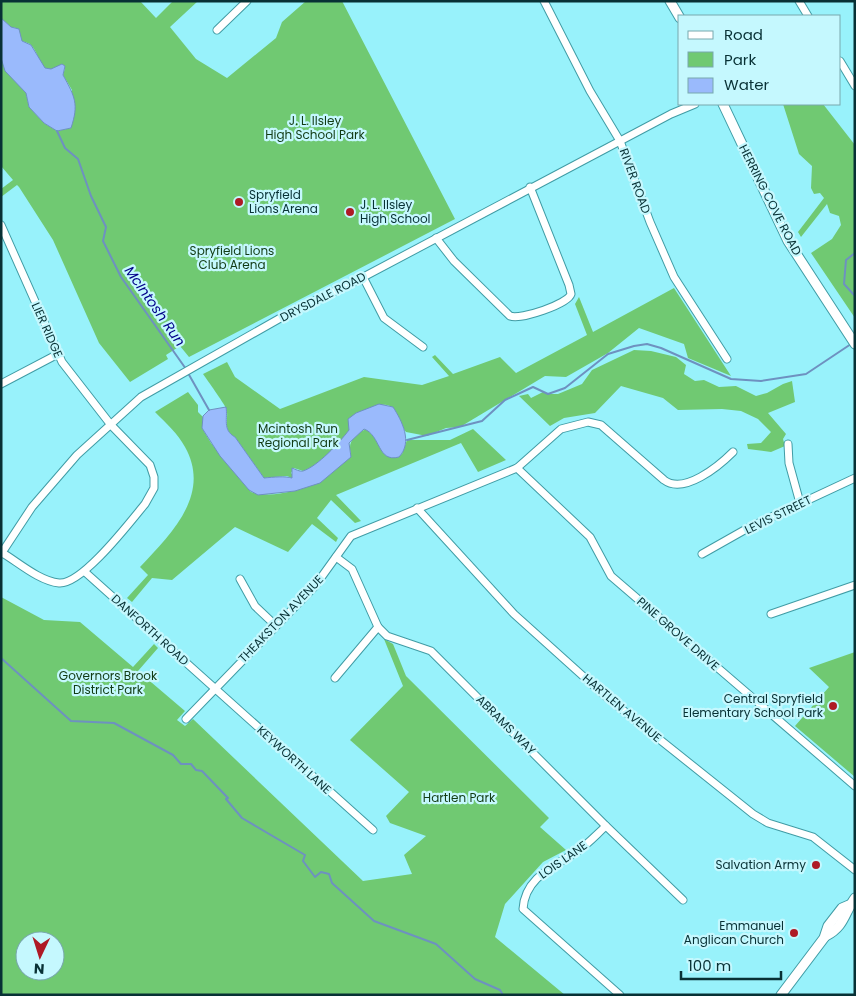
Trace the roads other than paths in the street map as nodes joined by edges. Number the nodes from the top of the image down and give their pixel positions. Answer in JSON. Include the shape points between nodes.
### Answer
{"nodes":[{"id":1,"x":247,"y":1,"type":"edge"},
{"id":2,"x":544,"y":1,"type":"edge"},
{"id":3,"x":670,"y":1,"type":"edge"},
{"id":4,"x":799,"y":1,"type":"edge"},
{"id":5,"x":678,"y":15,"type":"edge"},
{"id":6,"x":807,"y":15,"type":"edge"},
{"id":7,"x":217,"y":30,"type":"dead end"},
{"id":8,"x":841,"y":63,"type":"edge"},
{"id":9,"x":855,"y":86,"type":"edge"},
{"id":10,"x":694,"y":105,"type":"edge"},
{"id":11,"x":723,"y":105,"type":"edge"},
{"id":12,"x":620,"y":141,"type":"junction"},
{"id":13,"x":530,"y":187,"type":"junction"},
{"id":14,"x":1,"y":225,"type":"edge"},
{"id":15,"x":436,"y":238,"type":"junction"},
{"id":16,"x":363,"y":277,"type":"junction"},
{"id":17,"x":855,"y":344,"type":"edge"},
{"id":18,"x":423,"y":346,"type":"dead end"},
{"id":19,"x":58,"y":354,"type":"junction"},
{"id":20,"x":727,"y":359,"type":"dead end"},
{"id":21,"x":1,"y":384,"type":"edge"},
{"id":22,"x":111,"y":425,"type":"junction"},
{"id":23,"x":788,"y":444,"type":"dead end"},
{"id":24,"x":733,"y":452,"type":"dead end"},
{"id":25,"x":517,"y":468,"type":"junction"},
{"id":26,"x":855,"y":478,"type":"edge"},
{"id":27,"x":800,"y":503,"type":"junction"},
{"id":28,"x":417,"y":508,"type":"junction"},
{"id":29,"x":2,"y":553,"type":"edge"},
{"id":30,"x":702,"y":554,"type":"dead end"},
{"id":31,"x":336,"y":557,"type":"junction"},
{"id":32,"x":85,"y":572,"type":"junction"},
{"id":33,"x":240,"y":579,"type":"dead end"},
{"id":34,"x":855,"y":585,"type":"edge"},
{"id":35,"x":771,"y":614,"type":"dead end"},
{"id":36,"x":275,"y":625,"type":"junction"},
{"id":37,"x":378,"y":627,"type":"junction"},
{"id":38,"x":335,"y":678,"type":"dead end"},
{"id":39,"x":214,"y":689,"type":"junction"},
{"id":40,"x":186,"y":719,"type":"dead end"},
{"id":41,"x":855,"y":786,"type":"edge"},
{"id":42,"x":606,"y":826,"type":"junction"},
{"id":43,"x":373,"y":830,"type":"dead end"},
{"id":44,"x":855,"y":870,"type":"edge"},
{"id":45,"x":683,"y":900,"type":"dead end"},
{"id":46,"x":852,"y":902,"type":"edge"},
{"id":47,"x":620,"y":995,"type":"edge"},
{"id":48,"x":781,"y":995,"type":"edge"}],
"edges":[{"from":1,"to":7,"type":"street"},
{"from":2,"to":12,"type":"street","name":"RIVER ROAD","via":[[590,91]]},
{"from":3,"to":5,"type":"main road"},
{"from":4,"to":6,"type":"street"},
{"from":8,"to":9,"type":"street"},
{"from":10,"to":12,"type":"street","name":"DRYSDALE ROAD"},
{"from":11,"to":17,"type":"main road","name":"HERRING COVE ROAD","via":[[788,241]]},
{"from":12,"to":13,"type":"street","name":"DRYSDALE ROAD"},
{"from":12,"to":20,"type":"street","name":"RIVER ROAD","via":[[674,278]]},
{"from":13,"to":15,"type":"street","name":"DRYSDALE ROAD"},
{"from":13,"to":15,"type":"street","via":[[569,286],[571,294],[565,302],[520,317],[510,316],[454,261]]},
{"from":14,"to":19,"type":"street","name":"LIER RIDGE"},
{"from":15,"to":16,"type":"street","name":"DRYSDALE ROAD"},
{"from":16,"to":18,"type":"street","via":[[384,318]]},
{"from":16,"to":22,"type":"street","name":"DRYSDALE ROAD","via":[[291,312],[167,380],[141,397]]},
{"from":19,"to":21,"type":"street"},
{"from":19,"to":22,"type":"street","name":"LIER RIDGE"},
{"from":22,"to":29,"type":"street","name":"DRYSDALE ROAD","via":[[76,454],[32,507]]},
{"from":22,"to":32,"type":"street","name":"LIER RIDGE","via":[[150,465],[154,488],[145,504]]},
{"from":23,"to":27,"type":"street","via":[[789,463]]},
{"from":24,"to":25,"type":"street","via":[[693,480],[674,485],[664,480],[605,427],[588,422],[558,431]]},
{"from":25,"to":28,"type":"street","name":"THEAKSTON AVENUE"},
{"from":25,"to":41,"type":"street","name":"PINE GROVE DRIVE","via":[[590,537],[611,576]]},
{"from":26,"to":27,"type":"street","name":"LEVIS STREET"},
{"from":27,"to":30,"type":"street","name":"LEVIS STREET"},
{"from":28,"to":31,"type":"street","name":"THEAKSTON AVENUE","via":[[351,536]]},
{"from":28,"to":44,"type":"street","name":"HARTLEN AVENUE","via":[[514,614],[604,695],[753,814],[768,823],[813,837]]},
{"from":29,"to":32,"type":"street","via":[[56,582],[70,582]]},
{"from":31,"to":36,"type":"street","name":"THEAKSTON AVENUE","via":[[315,586]]},
{"from":31,"to":37,"type":"street","via":[[352,569]]},
{"from":32,"to":39,"type":"street","name":"DANFORTH ROAD"},
{"from":33,"to":36,"type":"street","via":[[255,606]]},
{"from":34,"to":35,"type":"street"},
{"from":36,"to":39,"type":"street","name":"THEAKSTON AVENUE"},
{"from":37,"to":38,"type":"street"},
{"from":37,"to":42,"type":"street","name":"ABRAMS WAY","via":[[387,636],[431,651]]},
{"from":39,"to":40,"type":"street","name":"THEAKSTON AVENUE"},
{"from":39,"to":43,"type":"street","name":"KEYWORTH LANE"},
{"from":42,"to":45,"type":"street","name":"ABRAMS WAY"},
{"from":42,"to":47,"type":"street","name":"LOIS LANE","via":[[536,879],[523,898],[524,911]]},
{"from":46,"to":48,"type":"main road","via":[[848,914],[835,931],[826,936]]}]}
